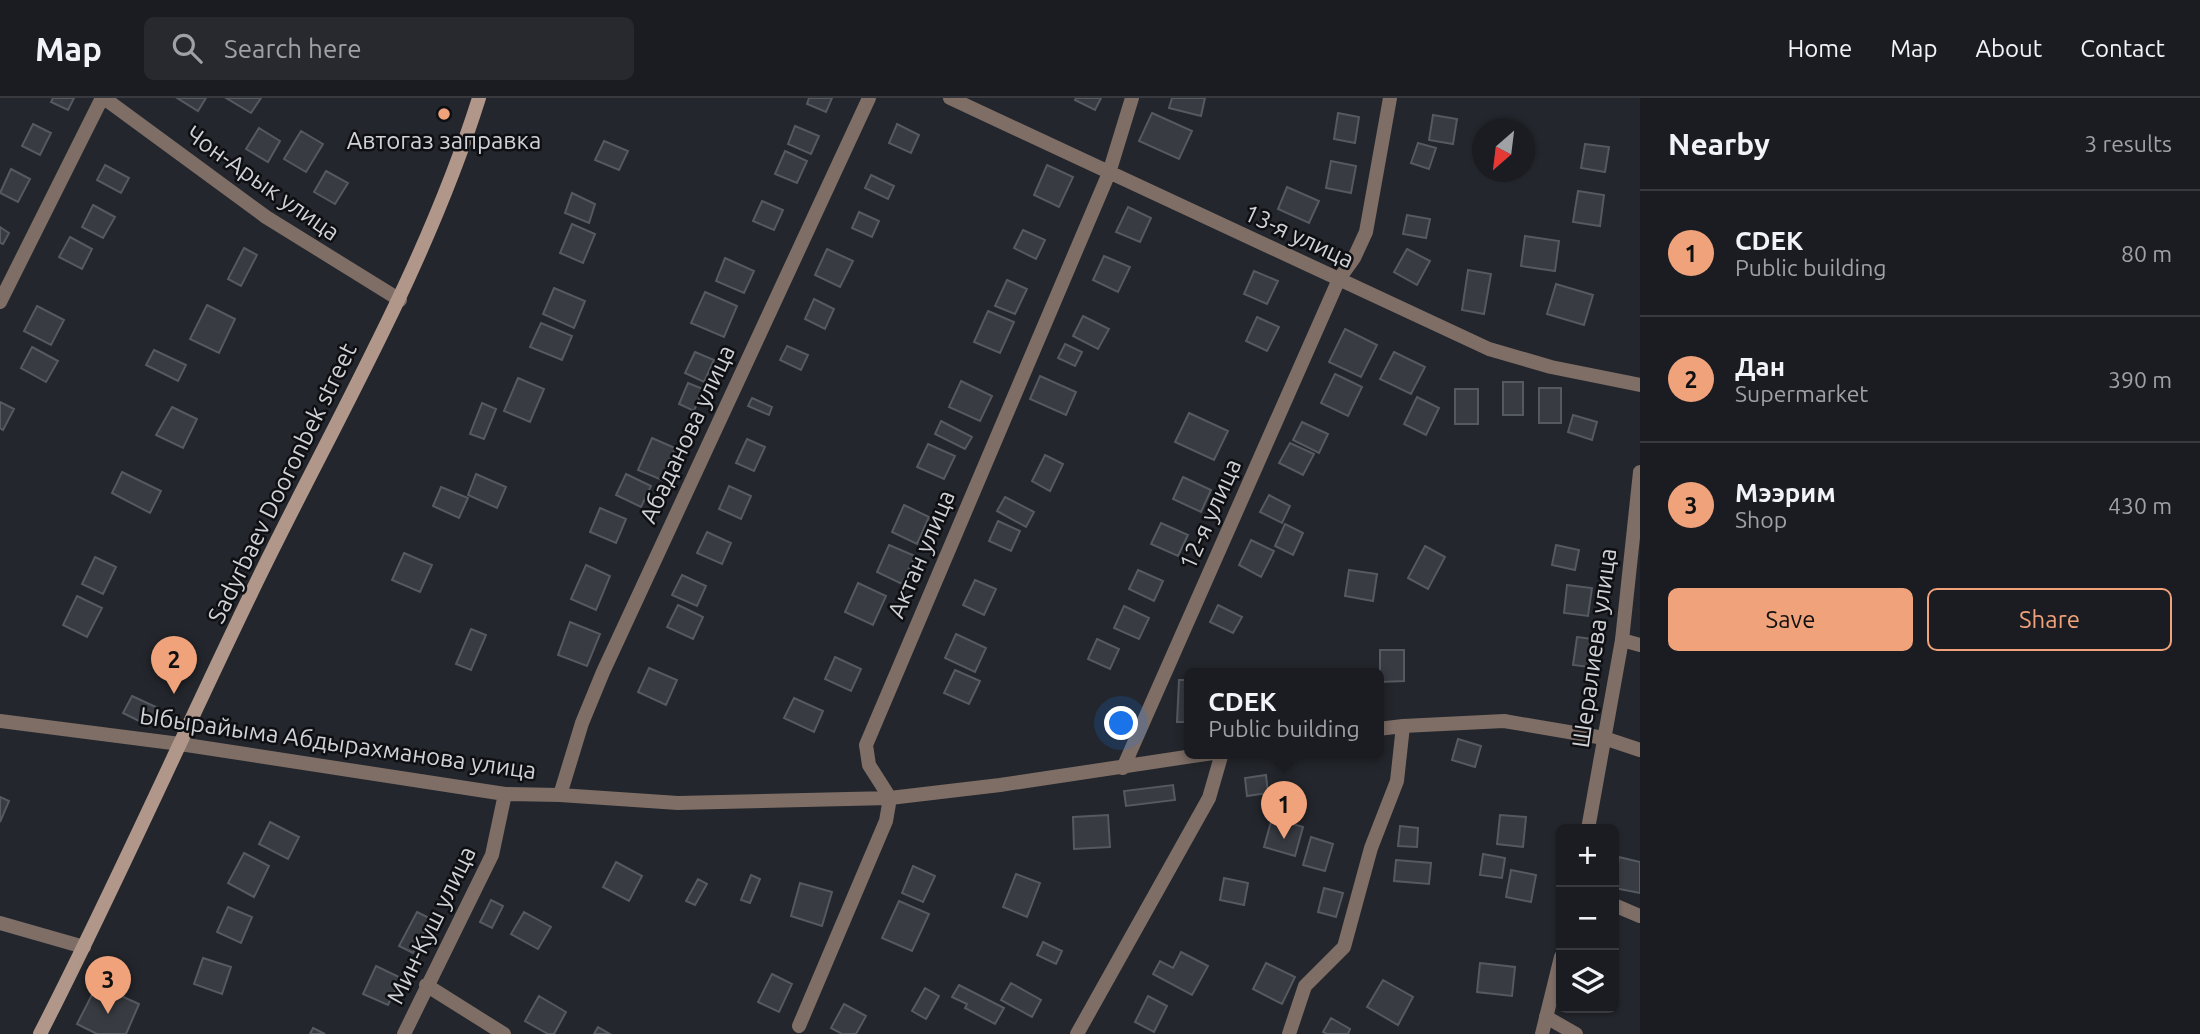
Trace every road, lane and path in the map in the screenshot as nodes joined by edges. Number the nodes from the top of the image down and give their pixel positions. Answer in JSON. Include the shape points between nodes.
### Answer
{"nodes":[{"id":1,"x":103,"y":98,"type":"edge"},
{"id":2,"x":479,"y":98,"type":"edge"},
{"id":3,"x":869,"y":98,"type":"edge"},
{"id":4,"x":950,"y":98,"type":"edge"},
{"id":5,"x":1132,"y":98,"type":"edge"},
{"id":6,"x":1390,"y":98,"type":"edge"},
{"id":7,"x":1109,"y":173,"type":"junction"},
{"id":8,"x":1339,"y":279,"type":"junction"},
{"id":9,"x":400,"y":300,"type":"junction"},
{"id":10,"x":0,"y":302,"type":"edge"},
{"id":11,"x":1640,"y":385,"type":"edge"},
{"id":12,"x":1640,"y":472,"type":"edge"},
{"id":13,"x":1622,"y":640,"type":"junction"},
{"id":14,"x":1640,"y":645,"type":"edge"},
{"id":15,"x":0,"y":721,"type":"edge"},
{"id":16,"x":1403,"y":726,"type":"junction"},
{"id":17,"x":1384,"y":728,"type":"edge"},
{"id":18,"x":1604,"y":738,"type":"junction"},
{"id":19,"x":180,"y":744,"type":"junction"},
{"id":20,"x":1640,"y":750,"type":"edge"},
{"id":21,"x":1184,"y":758,"type":"edge"},
{"id":22,"x":1220,"y":759,"type":"edge"},
{"id":23,"x":1123,"y":768,"type":"junction"},
{"id":24,"x":505,"y":794,"type":"junction"},
{"id":25,"x":560,"y":794,"type":"junction"},
{"id":26,"x":890,"y":798,"type":"junction"},
{"id":27,"x":1589,"y":824,"type":"edge"},
{"id":28,"x":1619,"y":907,"type":"edge"},
{"id":29,"x":1640,"y":916,"type":"edge"},
{"id":30,"x":0,"y":923,"type":"edge"},
{"id":31,"x":84,"y":947,"type":"junction"},
{"id":32,"x":1556,"y":977,"type":"edge"},
{"id":33,"x":426,"y":985,"type":"junction"},
{"id":34,"x":1546,"y":1017,"type":"junction"},
{"id":35,"x":799,"y":1026,"type":"dead end"},
{"id":36,"x":40,"y":1034,"type":"edge"},
{"id":37,"x":404,"y":1034,"type":"edge"},
{"id":38,"x":504,"y":1034,"type":"edge"},
{"id":39,"x":1077,"y":1034,"type":"edge"},
{"id":40,"x":1289,"y":1034,"type":"edge"},
{"id":41,"x":1542,"y":1034,"type":"edge"},
{"id":42,"x":1576,"y":1034,"type":"edge"}],
"edges":[{"from":1,"to":9,"type":"street","name":"Чон-Арык улица","via":[[266,217]]},
{"from":1,"to":10,"type":"street"},
{"from":2,"to":9,"type":"main road","name":"Sadyrbaev Dooronbek street"},
{"from":3,"to":25,"type":"street","name":"Абаданова улица","via":[[603,672]]},
{"from":4,"to":7,"type":"street","name":"13-я улица"},
{"from":5,"to":7,"type":"street","name":"Актан улица"},
{"from":6,"to":8,"type":"street","name":"12-я улица","via":[[1366,232]]},
{"from":7,"to":8,"type":"street","name":"13-я улица"},
{"from":7,"to":26,"type":"street","name":"Актан улица","via":[[866,746],[869,765]]},
{"from":8,"to":11,"type":"street","name":"13-я улица","via":[[1489,349]]},
{"from":8,"to":23,"type":"street","name":"12-я улица"},
{"from":9,"to":19,"type":"main road","name":"Sadyrbaev Dooronbek street"},
{"from":12,"to":13,"type":"street","name":"Шералиева улица"},
{"from":13,"to":14,"type":"street"},
{"from":13,"to":18,"type":"street","name":"Шералиева улица"},
{"from":15,"to":19,"type":"street","name":"Ыбырайыма Абдырахманова улица"},
{"from":16,"to":17,"type":"street"},
{"from":16,"to":18,"type":"street","via":[[1504,721]]},
{"from":16,"to":40,"type":"street","via":[[1397,781],[1371,848],[1344,947],[1305,986]]},
{"from":18,"to":20,"type":"street"},
{"from":18,"to":27,"type":"street","name":"Шералиева улица"},
{"from":19,"to":24,"type":"street","name":"Ыбырайыма Абдырахманова улица"},
{"from":19,"to":31,"type":"main road","name":"Sadyrbaev Dooronbek street"},
{"from":21,"to":23,"type":"street","name":"Ыбырайыма Абдырахманова улица"},
{"from":22,"to":39,"type":"street","via":[[1209,798]]},
{"from":23,"to":26,"type":"street","name":"Ыбырайыма Абдырахманова улица"},
{"from":24,"to":25,"type":"street","name":"Ыбырайыма Абдырахманова улица"},
{"from":24,"to":33,"type":"street","name":"Мин-Куш улица","via":[[492,855]]},
{"from":25,"to":26,"type":"street","name":"Ыбырайыма Абдырахманова улица","via":[[678,803]]},
{"from":26,"to":35,"type":"street","via":[[886,821]]},
{"from":28,"to":29,"type":"street"},
{"from":30,"to":31,"type":"street"},
{"from":31,"to":36,"type":"main road","name":"Sadyrbaev Dooronbek street"},
{"from":32,"to":34,"type":"street"},
{"from":33,"to":37,"type":"street","name":"Мин-Куш улица"},
{"from":33,"to":38,"type":"street"},
{"from":34,"to":41,"type":"street"},
{"from":34,"to":42,"type":"street"}]}
